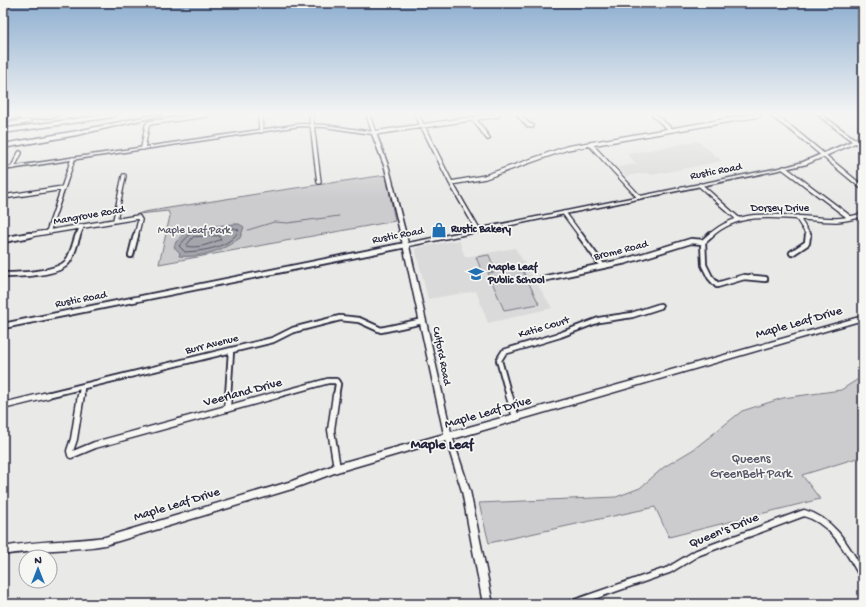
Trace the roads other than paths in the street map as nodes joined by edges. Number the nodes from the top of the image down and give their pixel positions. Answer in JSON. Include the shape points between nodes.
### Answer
{"nodes":[{"id":1,"x":17,"y":143,"type":"edge"},
{"id":2,"x":144,"y":143,"type":"edge"},
{"id":3,"x":175,"y":143,"type":"edge"},
{"id":4,"x":315,"y":143,"type":"edge"},
{"id":5,"x":378,"y":143,"type":"edge"},
{"id":6,"x":431,"y":143,"type":"edge"},
{"id":7,"x":594,"y":143,"type":"edge"},
{"id":8,"x":807,"y":143,"type":"edge"},
{"id":9,"x":849,"y":143,"type":"edge"},
{"id":10,"x":590,"y":144,"type":"junction"},
{"id":11,"x":3,"y":146,"type":"edge"},
{"id":12,"x":143,"y":148,"type":"junction"},
{"id":13,"x":20,"y":153,"type":"dead end"},
{"id":14,"x":822,"y":155,"type":"junction"},
{"id":15,"x":73,"y":159,"type":"junction"},
{"id":16,"x":13,"y":167,"type":"junction"},
{"id":17,"x":784,"y":168,"type":"junction"},
{"id":18,"x":3,"y":169,"type":"edge"},
{"id":19,"x":124,"y":176,"type":"dead end"},
{"id":20,"x":320,"y":182,"type":"dead end"},
{"id":21,"x":452,"y":183,"type":"junction"},
{"id":22,"x":700,"y":185,"type":"junction"},
{"id":23,"x":63,"y":188,"type":"junction"},
{"id":24,"x":863,"y":188,"type":"edge"},
{"id":25,"x":3,"y":197,"type":"edge"},
{"id":26,"x":639,"y":197,"type":"junction"},
{"id":27,"x":564,"y":213,"type":"junction"},
{"id":28,"x":863,"y":215,"type":"edge"},
{"id":29,"x":797,"y":217,"type":"junction"},
{"id":30,"x":849,"y":218,"type":"junction"},
{"id":31,"x":738,"y":219,"type":"junction"},
{"id":32,"x":115,"y":220,"type":"junction"},
{"id":33,"x":82,"y":226,"type":"junction"},
{"id":34,"x":478,"y":230,"type":"junction"},
{"id":35,"x":48,"y":232,"type":"junction"},
{"id":36,"x":3,"y":240,"type":"edge"},
{"id":37,"x":703,"y":242,"type":"junction"},
{"id":38,"x":406,"y":245,"type":"junction"},
{"id":39,"x":792,"y":254,"type":"dead end"},
{"id":40,"x":131,"y":255,"type":"dead end"},
{"id":41,"x":602,"y":266,"type":"junction"},
{"id":42,"x":4,"y":276,"type":"edge"},
{"id":43,"x":542,"y":279,"type":"dead end"},
{"id":44,"x":765,"y":279,"type":"dead end"},
{"id":45,"x":660,"y":306,"type":"dead end"},
{"id":46,"x":863,"y":318,"type":"edge"},
{"id":47,"x":423,"y":321,"type":"junction"},
{"id":48,"x":3,"y":326,"type":"edge"},
{"id":49,"x":231,"y":351,"type":"junction"},
{"id":50,"x":82,"y":387,"type":"junction"},
{"id":51,"x":3,"y":406,"type":"edge"},
{"id":52,"x":227,"y":409,"type":"junction"},
{"id":53,"x":516,"y":418,"type":"junction"},
{"id":54,"x":449,"y":437,"type":"junction"},
{"id":55,"x":337,"y":468,"type":"junction"},
{"id":56,"x":3,"y":551,"type":"edge"},
{"id":57,"x":863,"y":576,"type":"edge"},
{"id":58,"x":488,"y":604,"type":"edge"},
{"id":59,"x":571,"y":604,"type":"edge"}],
"edges":[{"from":1,"to":11,"type":"highway"},
{"from":2,"to":12,"type":"street"},
{"from":3,"to":12,"type":"street"},
{"from":4,"to":20,"type":"street"},
{"from":5,"to":38,"type":"street","name":"Culford Road","via":[[387,168]]},
{"from":6,"to":21,"type":"street"},
{"from":7,"to":10,"type":"street"},
{"from":8,"to":14,"type":"street"},
{"from":9,"to":14,"type":"street","name":"Rustic Road"},
{"from":10,"to":21,"type":"street","via":[[563,149],[485,177]]},
{"from":10,"to":26,"type":"street"},
{"from":12,"to":15,"type":"street"},
{"from":13,"to":16,"type":"street"},
{"from":14,"to":17,"type":"street","name":"Rustic Road","via":[[805,163]]},
{"from":14,"to":24,"type":"street"},
{"from":15,"to":16,"type":"street"},
{"from":15,"to":23,"type":"street"},
{"from":16,"to":18,"type":"street"},
{"from":17,"to":22,"type":"street","name":"Rustic Road"},
{"from":17,"to":30,"type":"street"},
{"from":19,"to":32,"type":"street"},
{"from":21,"to":34,"type":"street"},
{"from":22,"to":26,"type":"street","name":"Rustic Road"},
{"from":22,"to":31,"type":"street"},
{"from":23,"to":25,"type":"street"},
{"from":23,"to":35,"type":"street"},
{"from":26,"to":27,"type":"street","name":"Rustic Road"},
{"from":27,"to":34,"type":"street","name":"Rustic Road"},
{"from":27,"to":41,"type":"street"},
{"from":28,"to":30,"type":"street","name":"Dorsey Drive"},
{"from":29,"to":30,"type":"street","name":"Dorsey Drive","via":[[830,220]]},
{"from":29,"to":31,"type":"street","name":"Dorsey Drive","via":[[760,216]]},
{"from":29,"to":39,"type":"street","via":[[809,236],[807,243]]},
{"from":31,"to":37,"type":"street","name":"Dorsey Drive","via":[[719,227]]},
{"from":32,"to":33,"type":"street","name":"Mangrove Road"},
{"from":32,"to":40,"type":"street","name":"Mangrove Road","via":[[140,220]]},
{"from":33,"to":35,"type":"street","name":"Mangrove Road"},
{"from":33,"to":42,"type":"street","via":[[66,265]]},
{"from":34,"to":38,"type":"street","name":"Rustic Road"},
{"from":35,"to":36,"type":"street","name":"Mangrove Road"},
{"from":37,"to":41,"type":"street","name":"Brome Road","via":[[691,241]]},
{"from":37,"to":44,"type":"street","via":[[704,265],[717,285],[744,277]]},
{"from":38,"to":47,"type":"street","name":"Culford Road"},
{"from":38,"to":48,"type":"street","name":"Rustic Road"},
{"from":41,"to":43,"type":"street","name":"Brome Road"},
{"from":45,"to":53,"type":"street","name":"Katie Court","via":[[632,315],[599,320],[504,352],[499,360],[500,366]]},
{"from":46,"to":53,"type":"street","name":"Maple Leaf Drive"},
{"from":47,"to":49,"type":"street","name":"Burr Avenue","via":[[381,330],[359,320],[340,318],[299,328],[273,340]]},
{"from":47,"to":54,"type":"street","name":"Culford Road"},
{"from":49,"to":50,"type":"street","name":"Burr Avenue"},
{"from":49,"to":52,"type":"street"},
{"from":50,"to":51,"type":"street","name":"Burr Avenue"},
{"from":50,"to":52,"type":"street","name":"Veerland Drive","via":[[71,455],[95,445]]},
{"from":52,"to":55,"type":"street","name":"Veerland Drive","via":[[336,381],[338,384],[331,436]]},
{"from":53,"to":54,"type":"street","name":"Maple Leaf Drive"},
{"from":54,"to":55,"type":"street","name":"Maple Leaf Drive"},
{"from":54,"to":58,"type":"street","name":"Culford Road","via":[[466,491]]},
{"from":55,"to":56,"type":"street","name":"Maple Leaf Drive","via":[[292,485],[105,541],[76,546],[49,545]]},
{"from":57,"to":59,"type":"street","name":"Queen's Drive","via":[[830,527],[816,516],[802,514],[697,553],[671,570]]}]}
